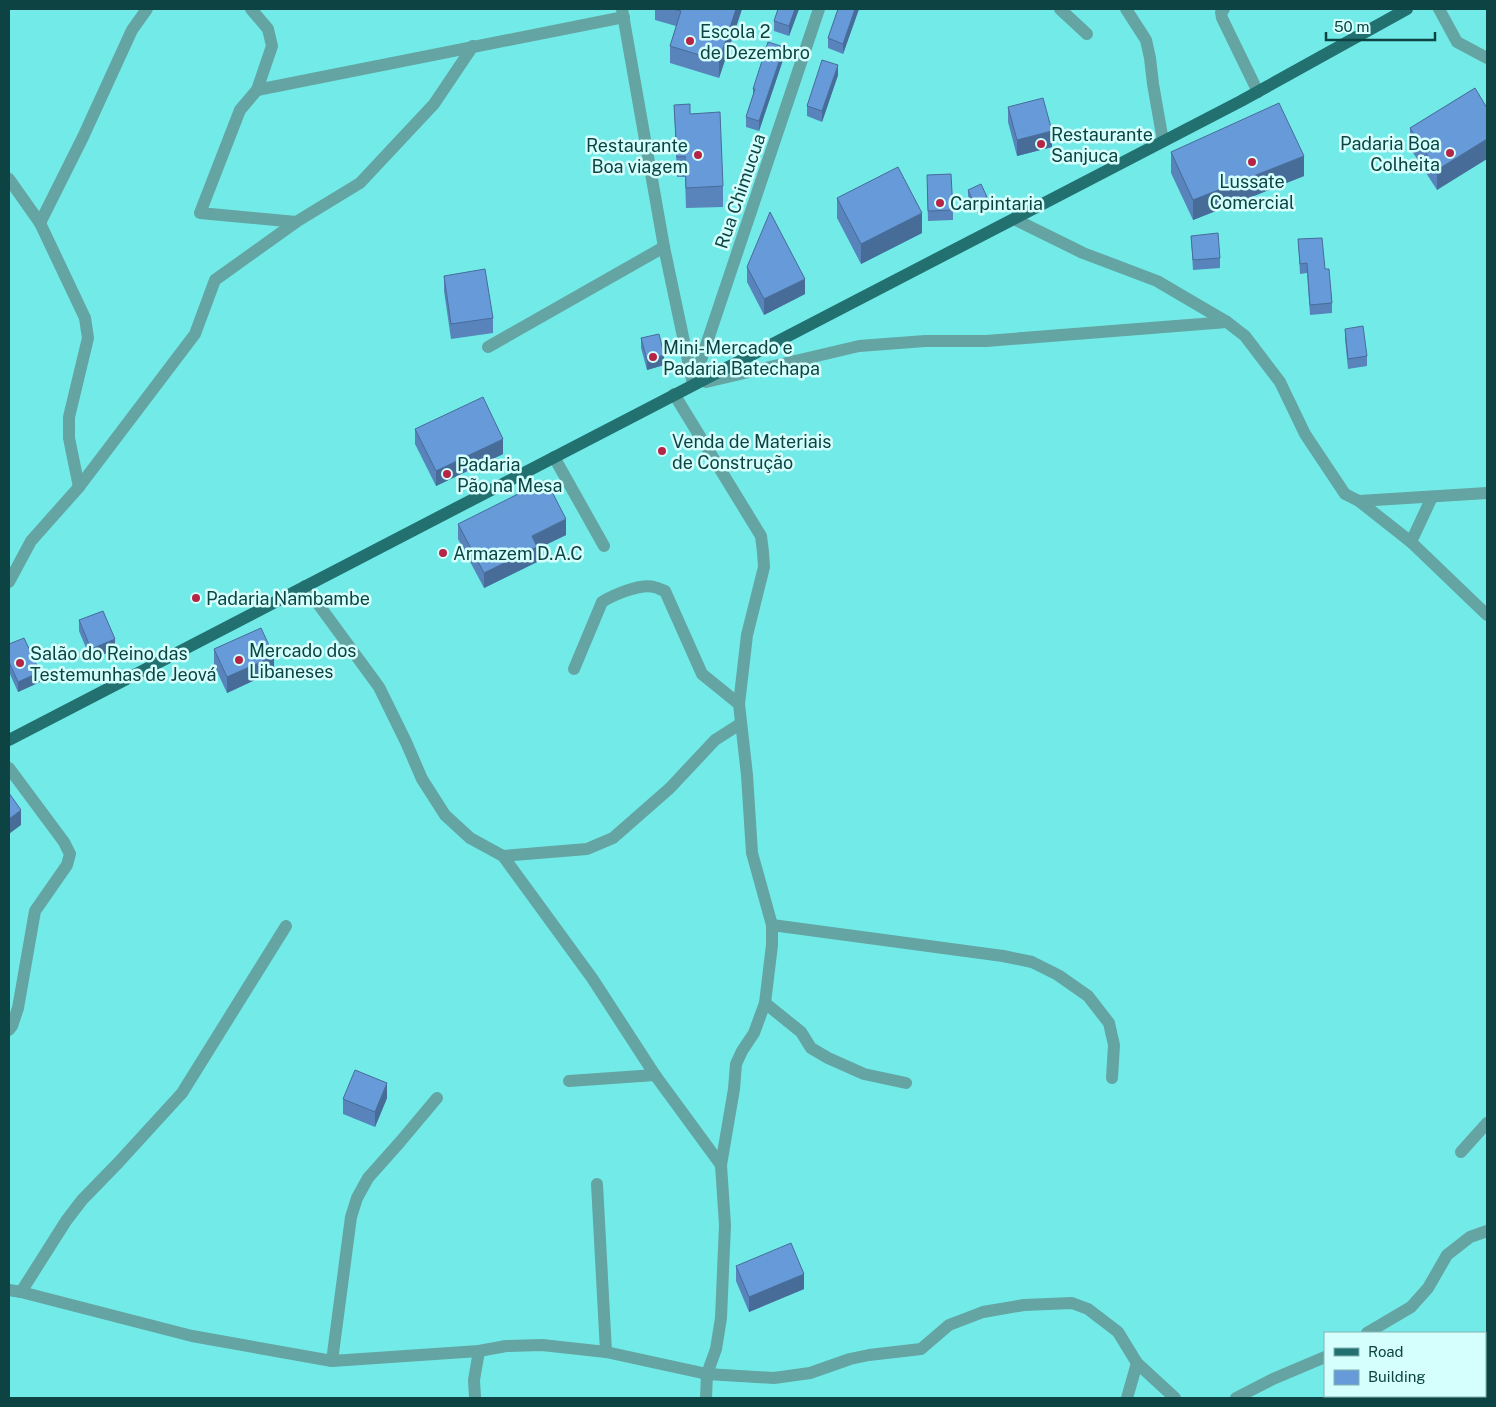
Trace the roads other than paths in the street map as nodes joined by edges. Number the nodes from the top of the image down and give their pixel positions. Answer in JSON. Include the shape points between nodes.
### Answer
{"nodes":[{"id":1,"x":148,"y":9,"type":"edge"},
{"id":2,"x":251,"y":9,"type":"edge"},
{"id":3,"x":819,"y":9,"type":"edge"},
{"id":4,"x":1060,"y":9,"type":"edge"},
{"id":5,"x":1126,"y":9,"type":"edge"},
{"id":6,"x":1224,"y":9,"type":"edge"},
{"id":7,"x":1408,"y":9,"type":"edge"},
{"id":8,"x":1439,"y":9,"type":"edge"},
{"id":9,"x":623,"y":13,"type":"edge"},
{"id":10,"x":1087,"y":34,"type":"dead end"},
{"id":11,"x":473,"y":46,"type":"junction"},
{"id":12,"x":1487,"y":58,"type":"edge"},
{"id":13,"x":257,"y":90,"type":"junction"},
{"id":14,"x":1258,"y":92,"type":"junction"},
{"id":15,"x":1164,"y":141,"type":"junction"},
{"id":16,"x":9,"y":179,"type":"edge"},
{"id":17,"x":1014,"y":218,"type":"junction"},
{"id":18,"x":296,"y":222,"type":"junction"},
{"id":19,"x":40,"y":223,"type":"junction"},
{"id":20,"x":664,"y":247,"type":"junction"},
{"id":21,"x":1227,"y":322,"type":"junction"},
{"id":22,"x":488,"y":348,"type":"dead end"},
{"id":23,"x":693,"y":384,"type":"junction"},
{"id":24,"x":674,"y":394,"type":"junction"},
{"id":25,"x":554,"y":457,"type":"junction"},
{"id":26,"x":79,"y":487,"type":"junction"},
{"id":27,"x":1487,"y":493,"type":"edge"},
{"id":28,"x":1432,"y":497,"type":"junction"},
{"id":29,"x":1358,"y":501,"type":"junction"},
{"id":30,"x":1411,"y":542,"type":"junction"},
{"id":31,"x":604,"y":546,"type":"dead end"},
{"id":32,"x":9,"y":582,"type":"edge"},
{"id":33,"x":305,"y":586,"type":"junction"},
{"id":34,"x":1487,"y":615,"type":"edge"},
{"id":35,"x":574,"y":669,"type":"dead end"},
{"id":36,"x":739,"y":704,"type":"junction"},
{"id":37,"x":740,"y":724,"type":"junction"},
{"id":38,"x":9,"y":740,"type":"edge"},
{"id":39,"x":9,"y":768,"type":"edge"},
{"id":40,"x":503,"y":856,"type":"junction"},
{"id":41,"x":772,"y":925,"type":"junction"},
{"id":42,"x":286,"y":926,"type":"dead end"},
{"id":43,"x":765,"y":1003,"type":"junction"},
{"id":44,"x":9,"y":1030,"type":"edge"},
{"id":45,"x":655,"y":1075,"type":"junction"},
{"id":46,"x":1112,"y":1078,"type":"dead end"},
{"id":47,"x":569,"y":1081,"type":"dead end"},
{"id":48,"x":906,"y":1082,"type":"dead end"},
{"id":49,"x":436,"y":1098,"type":"dead end"},
{"id":50,"x":1487,"y":1123,"type":"edge"},
{"id":51,"x":1461,"y":1152,"type":"dead end"},
{"id":52,"x":721,"y":1165,"type":"junction"},
{"id":53,"x":597,"y":1184,"type":"dead end"},
{"id":54,"x":1487,"y":1231,"type":"edge"},
{"id":55,"x":15,"y":1291,"type":"edge"},
{"id":56,"x":1369,"y":1332,"type":"edge"},
{"id":57,"x":479,"y":1351,"type":"junction"},
{"id":58,"x":606,"y":1352,"type":"junction"},
{"id":59,"x":1324,"y":1357,"type":"edge"},
{"id":60,"x":332,"y":1362,"type":"junction"},
{"id":61,"x":1137,"y":1363,"type":"junction"},
{"id":62,"x":707,"y":1374,"type":"junction"},
{"id":63,"x":475,"y":1398,"type":"edge"},
{"id":64,"x":706,"y":1398,"type":"edge"},
{"id":65,"x":1127,"y":1398,"type":"edge"},
{"id":66,"x":1175,"y":1398,"type":"edge"},
{"id":67,"x":1236,"y":1398,"type":"edge"}],
"edges":[{"from":1,"to":19,"type":"street","via":[[132,30],[84,137]]},
{"from":2,"to":13,"type":"street","via":[[268,29],[272,46]]},
{"from":3,"to":23,"type":"street","name":"Rua Chimucua"},
{"from":4,"to":10,"type":"street"},
{"from":5,"to":15,"type":"street","via":[[1146,40]]},
{"from":6,"to":14,"type":"street","via":[[1222,18]]},
{"from":7,"to":14,"type":"main road"},
{"from":8,"to":12,"type":"street","via":[[1457,42]]},
{"from":9,"to":11,"type":"street"},
{"from":9,"to":20,"type":"street"},
{"from":11,"to":13,"type":"street"},
{"from":11,"to":18,"type":"street","via":[[434,104],[360,183]]},
{"from":13,"to":18,"type":"street","via":[[240,110],[200,213]]},
{"from":14,"to":15,"type":"main road"},
{"from":15,"to":17,"type":"main road"},
{"from":16,"to":19,"type":"street"},
{"from":17,"to":21,"type":"street","via":[[1083,253],[1157,281]]},
{"from":17,"to":23,"type":"main road"},
{"from":18,"to":26,"type":"street","via":[[215,280],[195,334]]},
{"from":19,"to":26,"type":"street","via":[[85,318],[88,338],[69,417],[69,438]]},
{"from":20,"to":22,"type":"street"},
{"from":20,"to":23,"type":"street"},
{"from":21,"to":23,"type":"street","via":[[986,341],[859,346]]},
{"from":21,"to":29,"type":"street","via":[[1245,336],[1280,382],[1305,434],[1345,494]]},
{"from":23,"to":24,"type":"main road"},
{"from":24,"to":25,"type":"main road"},
{"from":24,"to":36,"type":"street","via":[[760,536],[764,567],[747,635]]},
{"from":25,"to":31,"type":"street"},
{"from":25,"to":33,"type":"main road"},
{"from":26,"to":32,"type":"street","via":[[32,541]]},
{"from":27,"to":28,"type":"street"},
{"from":28,"to":29,"type":"street"},
{"from":28,"to":30,"type":"street"},
{"from":29,"to":30,"type":"street"},
{"from":30,"to":34,"type":"street"},
{"from":33,"to":38,"type":"main road"},
{"from":33,"to":40,"type":"street","via":[[378,687],[422,779],[445,815],[470,838]]},
{"from":35,"to":36,"type":"street","via":[[602,602],[639,587],[653,586],[665,592],[702,674]]},
{"from":36,"to":37,"type":"street"},
{"from":37,"to":40,"type":"street","via":[[715,740],[670,788],[612,838],[587,849]]},
{"from":37,"to":41,"type":"street","via":[[752,853]]},
{"from":39,"to":44,"type":"street","via":[[70,854],[67,865],[35,911],[18,1008]]},
{"from":40,"to":45,"type":"street","via":[[592,978]]},
{"from":41,"to":43,"type":"street"},
{"from":41,"to":46,"type":"street","via":[[1032,962],[1088,996],[1109,1023],[1114,1045]]},
{"from":42,"to":55,"type":"street","via":[[182,1093],[82,1200]]},
{"from":43,"to":48,"type":"street","via":[[801,1032],[811,1048],[828,1058],[864,1074]]},
{"from":43,"to":52,"type":"street","via":[[754,1033],[736,1064]]},
{"from":45,"to":47,"type":"street"},
{"from":45,"to":52,"type":"street"},
{"from":49,"to":60,"type":"street","via":[[368,1178],[357,1198]]},
{"from":50,"to":51,"type":"street"},
{"from":52,"to":62,"type":"street","via":[[725,1225],[721,1318],[716,1349]]},
{"from":53,"to":58,"type":"street"},
{"from":54,"to":56,"type":"street","via":[[1470,1237],[1447,1255],[1428,1288],[1410,1307]]},
{"from":55,"to":60,"type":"street","via":[[192,1336]]},
{"from":57,"to":58,"type":"street","via":[[542,1345]]},
{"from":57,"to":60,"type":"street"},
{"from":57,"to":63,"type":"street","via":[[474,1380]]},
{"from":58,"to":62,"type":"street"},
{"from":59,"to":67,"type":"street"},
{"from":61,"to":62,"type":"street","via":[[1118,1332],[1088,1309],[1072,1302],[983,1312],[949,1325],[921,1348],[850,1359],[810,1373],[774,1378]]},
{"from":61,"to":65,"type":"street"},
{"from":61,"to":66,"type":"street"},
{"from":62,"to":64,"type":"street"}]}
